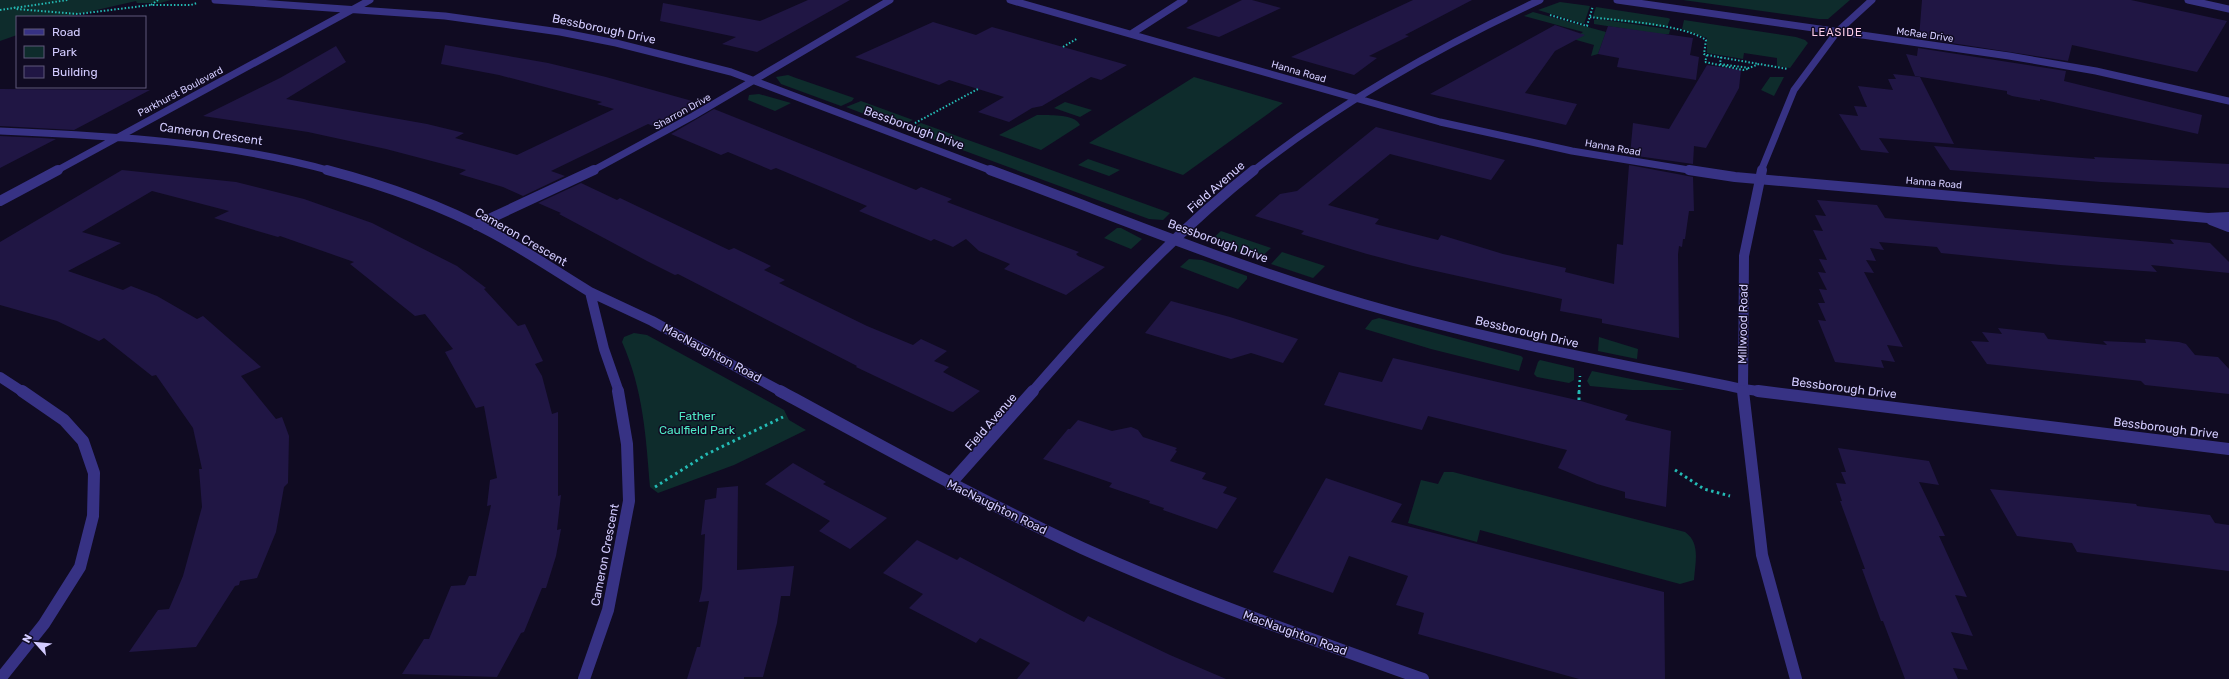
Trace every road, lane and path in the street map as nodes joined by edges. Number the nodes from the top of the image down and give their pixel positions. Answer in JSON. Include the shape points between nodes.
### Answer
{"nodes":[{"id":1,"x":68,"y":0,"type":"edge"},
{"id":2,"x":158,"y":0,"type":"edge"},
{"id":3,"x":215,"y":0,"type":"edge"},
{"id":4,"x":370,"y":0,"type":"edge"},
{"id":5,"x":890,"y":0,"type":"edge"},
{"id":6,"x":1010,"y":0,"type":"edge"},
{"id":7,"x":1184,"y":0,"type":"edge"},
{"id":8,"x":1540,"y":0,"type":"edge"},
{"id":9,"x":1617,"y":0,"type":"edge"},
{"id":10,"x":1872,"y":0,"type":"edge"},
{"id":11,"x":2188,"y":0,"type":"edge"},
{"id":12,"x":198,"y":2,"type":"dead end"},
{"id":13,"x":151,"y":5,"type":"junction"},
{"id":14,"x":1593,"y":6,"type":"dead end"},
{"id":15,"x":14,"y":7,"type":"junction"},
{"id":16,"x":353,"y":9,"type":"junction"},
{"id":17,"x":2229,"y":9,"type":"edge"},
{"id":18,"x":0,"y":10,"type":"edge"},
{"id":19,"x":1549,"y":15,"type":"dead end"},
{"id":20,"x":1590,"y":17,"type":"junction"},
{"id":21,"x":1837,"y":32,"type":"junction"},
{"id":22,"x":1130,"y":34,"type":"junction"},
{"id":23,"x":1707,"y":55,"type":"junction"},
{"id":24,"x":1721,"y":57,"type":"junction"},
{"id":25,"x":1759,"y":64,"type":"junction"},
{"id":26,"x":1749,"y":68,"type":"junction"},
{"id":27,"x":1792,"y":70,"type":"dead end"},
{"id":28,"x":753,"y":81,"type":"junction"},
{"id":29,"x":978,"y":89,"type":"dead end"},
{"id":30,"x":1354,"y":99,"type":"junction"},
{"id":31,"x":2229,"y":101,"type":"edge"},
{"id":32,"x":0,"y":131,"type":"edge"},
{"id":33,"x":893,"y":134,"type":"junction"},
{"id":34,"x":119,"y":136,"type":"junction"},
{"id":35,"x":1760,"y":178,"type":"junction"},
{"id":36,"x":0,"y":200,"type":"edge"},
{"id":37,"x":2229,"y":217,"type":"edge"},
{"id":38,"x":2208,"y":218,"type":"junction"},
{"id":39,"x":476,"y":224,"type":"junction"},
{"id":40,"x":2229,"y":227,"type":"edge"},
{"id":41,"x":1176,"y":239,"type":"junction"},
{"id":42,"x":590,"y":292,"type":"junction"},
{"id":43,"x":1581,"y":358,"type":"junction"},
{"id":44,"x":0,"y":377,"type":"edge"},
{"id":45,"x":1743,"y":389,"type":"junction"},
{"id":46,"x":1579,"y":400,"type":"dead end"},
{"id":47,"x":786,"y":416,"type":"dead end"},
{"id":48,"x":2229,"y":449,"type":"edge"},
{"id":49,"x":1675,"y":470,"type":"dead end"},
{"id":50,"x":950,"y":484,"type":"junction"},
{"id":51,"x":655,"y":487,"type":"dead end"},
{"id":52,"x":1730,"y":496,"type":"dead end"},
{"id":53,"x":0,"y":679,"type":"edge"},
{"id":54,"x":584,"y":679,"type":"edge"},
{"id":55,"x":1423,"y":679,"type":"edge"},
{"id":56,"x":1796,"y":679,"type":"edge"}],
"edges":[{"from":1,"to":15,"type":"path"},
{"from":2,"to":13,"type":"path"},
{"from":3,"to":16,"type":"street","name":"Bessborough Drive"},
{"from":4,"to":16,"type":"street","name":"Parkhurst Boulevard"},
{"from":5,"to":28,"type":"street","name":"Sharron Drive"},
{"from":6,"to":22,"type":"street","name":"Hanna Road"},
{"from":7,"to":22,"type":"street"},
{"from":8,"to":30,"type":"street","name":"Field Avenue","via":[[1475,29]]},
{"from":9,"to":21,"type":"street","name":"McRae Drive"},
{"from":10,"to":21,"type":"street","name":"Millwood Road"},
{"from":11,"to":17,"type":"street"},
{"from":12,"to":13,"type":"path","via":[[191,5]]},
{"from":13,"to":15,"type":"path","via":[[122,6],[100,12],[76,14]]},
{"from":14,"to":20,"type":"path"},
{"from":15,"to":18,"type":"path"},
{"from":16,"to":28,"type":"street","name":"Bessborough Drive","via":[[438,15],[555,32],[657,53]]},
{"from":16,"to":34,"type":"street","name":"Parkhurst Boulevard"},
{"from":19,"to":20,"type":"path","via":[[1586,26]]},
{"from":20,"to":23,"type":"path","via":[[1693,33],[1705,38],[1704,54]]},
{"from":21,"to":31,"type":"street","name":"McRae Drive","via":[[2030,60]]},
{"from":21,"to":35,"type":"street","name":"Millwood Road","via":[[1794,90]]},
{"from":22,"to":30,"type":"street","name":"Hanna Road"},
{"from":23,"to":24,"type":"path"},
{"from":23,"to":26,"type":"path","via":[[1705,62],[1745,70]]},
{"from":24,"to":25,"type":"path"},
{"from":24,"to":26,"type":"path","via":[[1720,64]]},
{"from":25,"to":26,"type":"path"},
{"from":25,"to":27,"type":"path"},
{"from":28,"to":33,"type":"street","name":"Bessborough Drive"},
{"from":28,"to":39,"type":"street","name":"Sharron Drive","via":[[625,154]]},
{"from":29,"to":33,"type":"path"},
{"from":30,"to":35,"type":"street","name":"Hanna Road","via":[[1440,122],[1572,151],[1655,165]]},
{"from":30,"to":41,"type":"street","name":"Field Avenue","via":[[1260,165]]},
{"from":32,"to":34,"type":"street","name":"Cameron Crescent"},
{"from":33,"to":41,"type":"street","name":"Bessborough Drive"},
{"from":34,"to":36,"type":"street","name":"Parkhurst Boulevard"},
{"from":34,"to":39,"type":"street","name":"Cameron Crescent","via":[[183,143],[296,161],[354,176]]},
{"from":35,"to":38,"type":"street","name":"Hanna Road"},
{"from":35,"to":45,"type":"street","name":"Millwood Road","via":[[1744,256]]},
{"from":37,"to":38,"type":"street","name":"Hanna Road"},
{"from":38,"to":40,"type":"street"},
{"from":39,"to":42,"type":"street","name":"Cameron Crescent"},
{"from":41,"to":43,"type":"street","name":"Bessborough Drive","via":[[1282,278],[1392,312]]},
{"from":41,"to":50,"type":"street","name":"Field Avenue","via":[[1063,357],[981,453]]},
{"from":42,"to":50,"type":"street","name":"MacNaughton Road","via":[[679,336]]},
{"from":42,"to":54,"type":"street","name":"Cameron Crescent","via":[[604,349],[619,393],[627,444],[629,501],[608,610]]},
{"from":43,"to":45,"type":"street","name":"Bessborough Drive"},
{"from":43,"to":46,"type":"path"},
{"from":44,"to":53,"type":"street","via":[[64,420],[83,441],[94,473],[92,516],[80,567],[44,624]]},
{"from":45,"to":48,"type":"street","name":"Bessborough Drive"},
{"from":45,"to":56,"type":"street","name":"Millwood Road","via":[[1762,555]]},
{"from":47,"to":51,"type":"path","via":[[707,454]]},
{"from":49,"to":52,"type":"path","via":[[1704,489]]},
{"from":50,"to":55,"type":"street","name":"MacNaughton Road","via":[[1083,548],[1232,610]]}]}
